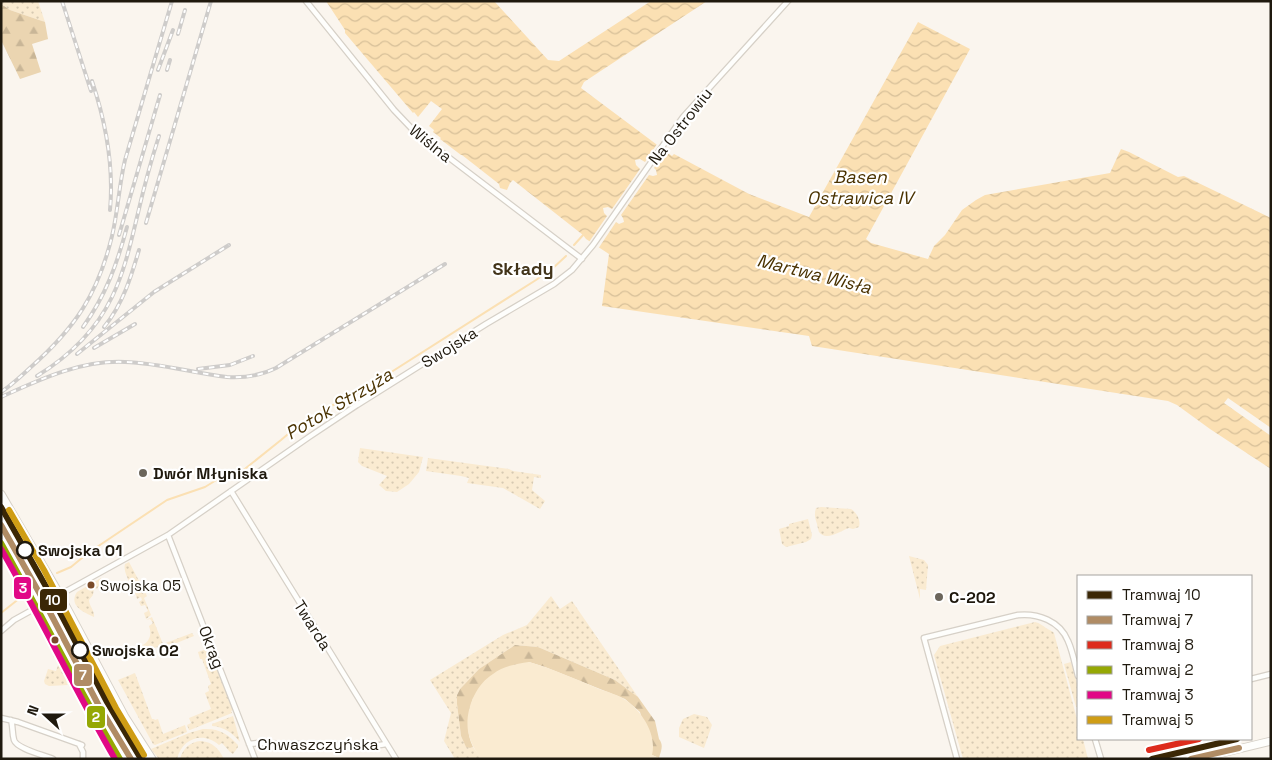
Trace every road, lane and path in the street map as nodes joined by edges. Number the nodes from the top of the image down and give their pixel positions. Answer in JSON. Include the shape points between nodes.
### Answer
{"nodes":[{"id":1,"x":306,"y":1,"type":"edge"},
{"id":2,"x":788,"y":1,"type":"edge"},
{"id":3,"x":582,"y":259,"type":"junction"},
{"id":4,"x":231,"y":491,"type":"junction"},
{"id":5,"x":1,"y":494,"type":"edge"},
{"id":6,"x":1,"y":528,"type":"edge"},
{"id":7,"x":168,"y":535,"type":"junction"},
{"id":8,"x":60,"y":595,"type":"junction"},
{"id":9,"x":42,"y":605,"type":"junction"},
{"id":10,"x":1,"y":631,"type":"edge"},
{"id":11,"x":1077,"y":672,"type":"edge"},
{"id":12,"x":1271,"y":674,"type":"edge"},
{"id":13,"x":1252,"y":679,"type":"edge"},
{"id":14,"x":1,"y":718,"type":"edge"},
{"id":15,"x":11,"y":720,"type":"junction"},
{"id":16,"x":1095,"y":740,"type":"edge"},
{"id":17,"x":1271,"y":741,"type":"edge"},
{"id":18,"x":249,"y":744,"type":"junction"},
{"id":19,"x":386,"y":744,"type":"junction"},
{"id":20,"x":53,"y":759,"type":"edge"},
{"id":21,"x":83,"y":759,"type":"edge"},
{"id":22,"x":128,"y":759,"type":"edge"},
{"id":23,"x":152,"y":759,"type":"edge"},
{"id":24,"x":255,"y":759,"type":"edge"},
{"id":25,"x":396,"y":759,"type":"edge"},
{"id":26,"x":957,"y":759,"type":"edge"},
{"id":27,"x":1101,"y":759,"type":"edge"},
{"id":28,"x":1197,"y":759,"type":"edge"}],
"edges":[{"from":1,"to":3,"type":"street","name":"Wiślna","via":[[414,131]]},
{"from":2,"to":3,"type":"street","name":"Na Ostrowiu","via":[[683,117]]},
{"from":3,"to":4,"type":"street","name":"Swojska","via":[[554,284],[357,405]]},
{"from":4,"to":7,"type":"street","name":"Swojska"},
{"from":4,"to":19,"type":"street","name":"Twarda"},
{"from":5,"to":8,"type":"main road"},
{"from":6,"to":9,"type":"main road"},
{"from":7,"to":8,"type":"street","name":"Swojska"},
{"from":7,"to":18,"type":"street","name":"Okrąg"},
{"from":8,"to":9,"type":"street","name":"Swojska"},
{"from":8,"to":23,"type":"main road","via":[[125,717]]},
{"from":9,"to":10,"type":"street","name":"Swojska"},
{"from":9,"to":22,"type":"main road"},
{"from":11,"to":26,"type":"street","via":[[1068,641],[1059,628],[1042,617],[1018,616],[924,638]]},
{"from":12,"to":13,"type":"street"},
{"from":14,"to":15,"type":"street"},
{"from":15,"to":20,"type":"street","via":[[16,744]]},
{"from":15,"to":21,"type":"street","via":[[80,745]]},
{"from":16,"to":27,"type":"street"},
{"from":17,"to":28,"type":"main road"},
{"from":18,"to":19,"type":"street","name":"Chwaszczyńska"},
{"from":18,"to":24,"type":"street","name":"Okrąg"},
{"from":19,"to":25,"type":"street","name":"Twarda"}]}
